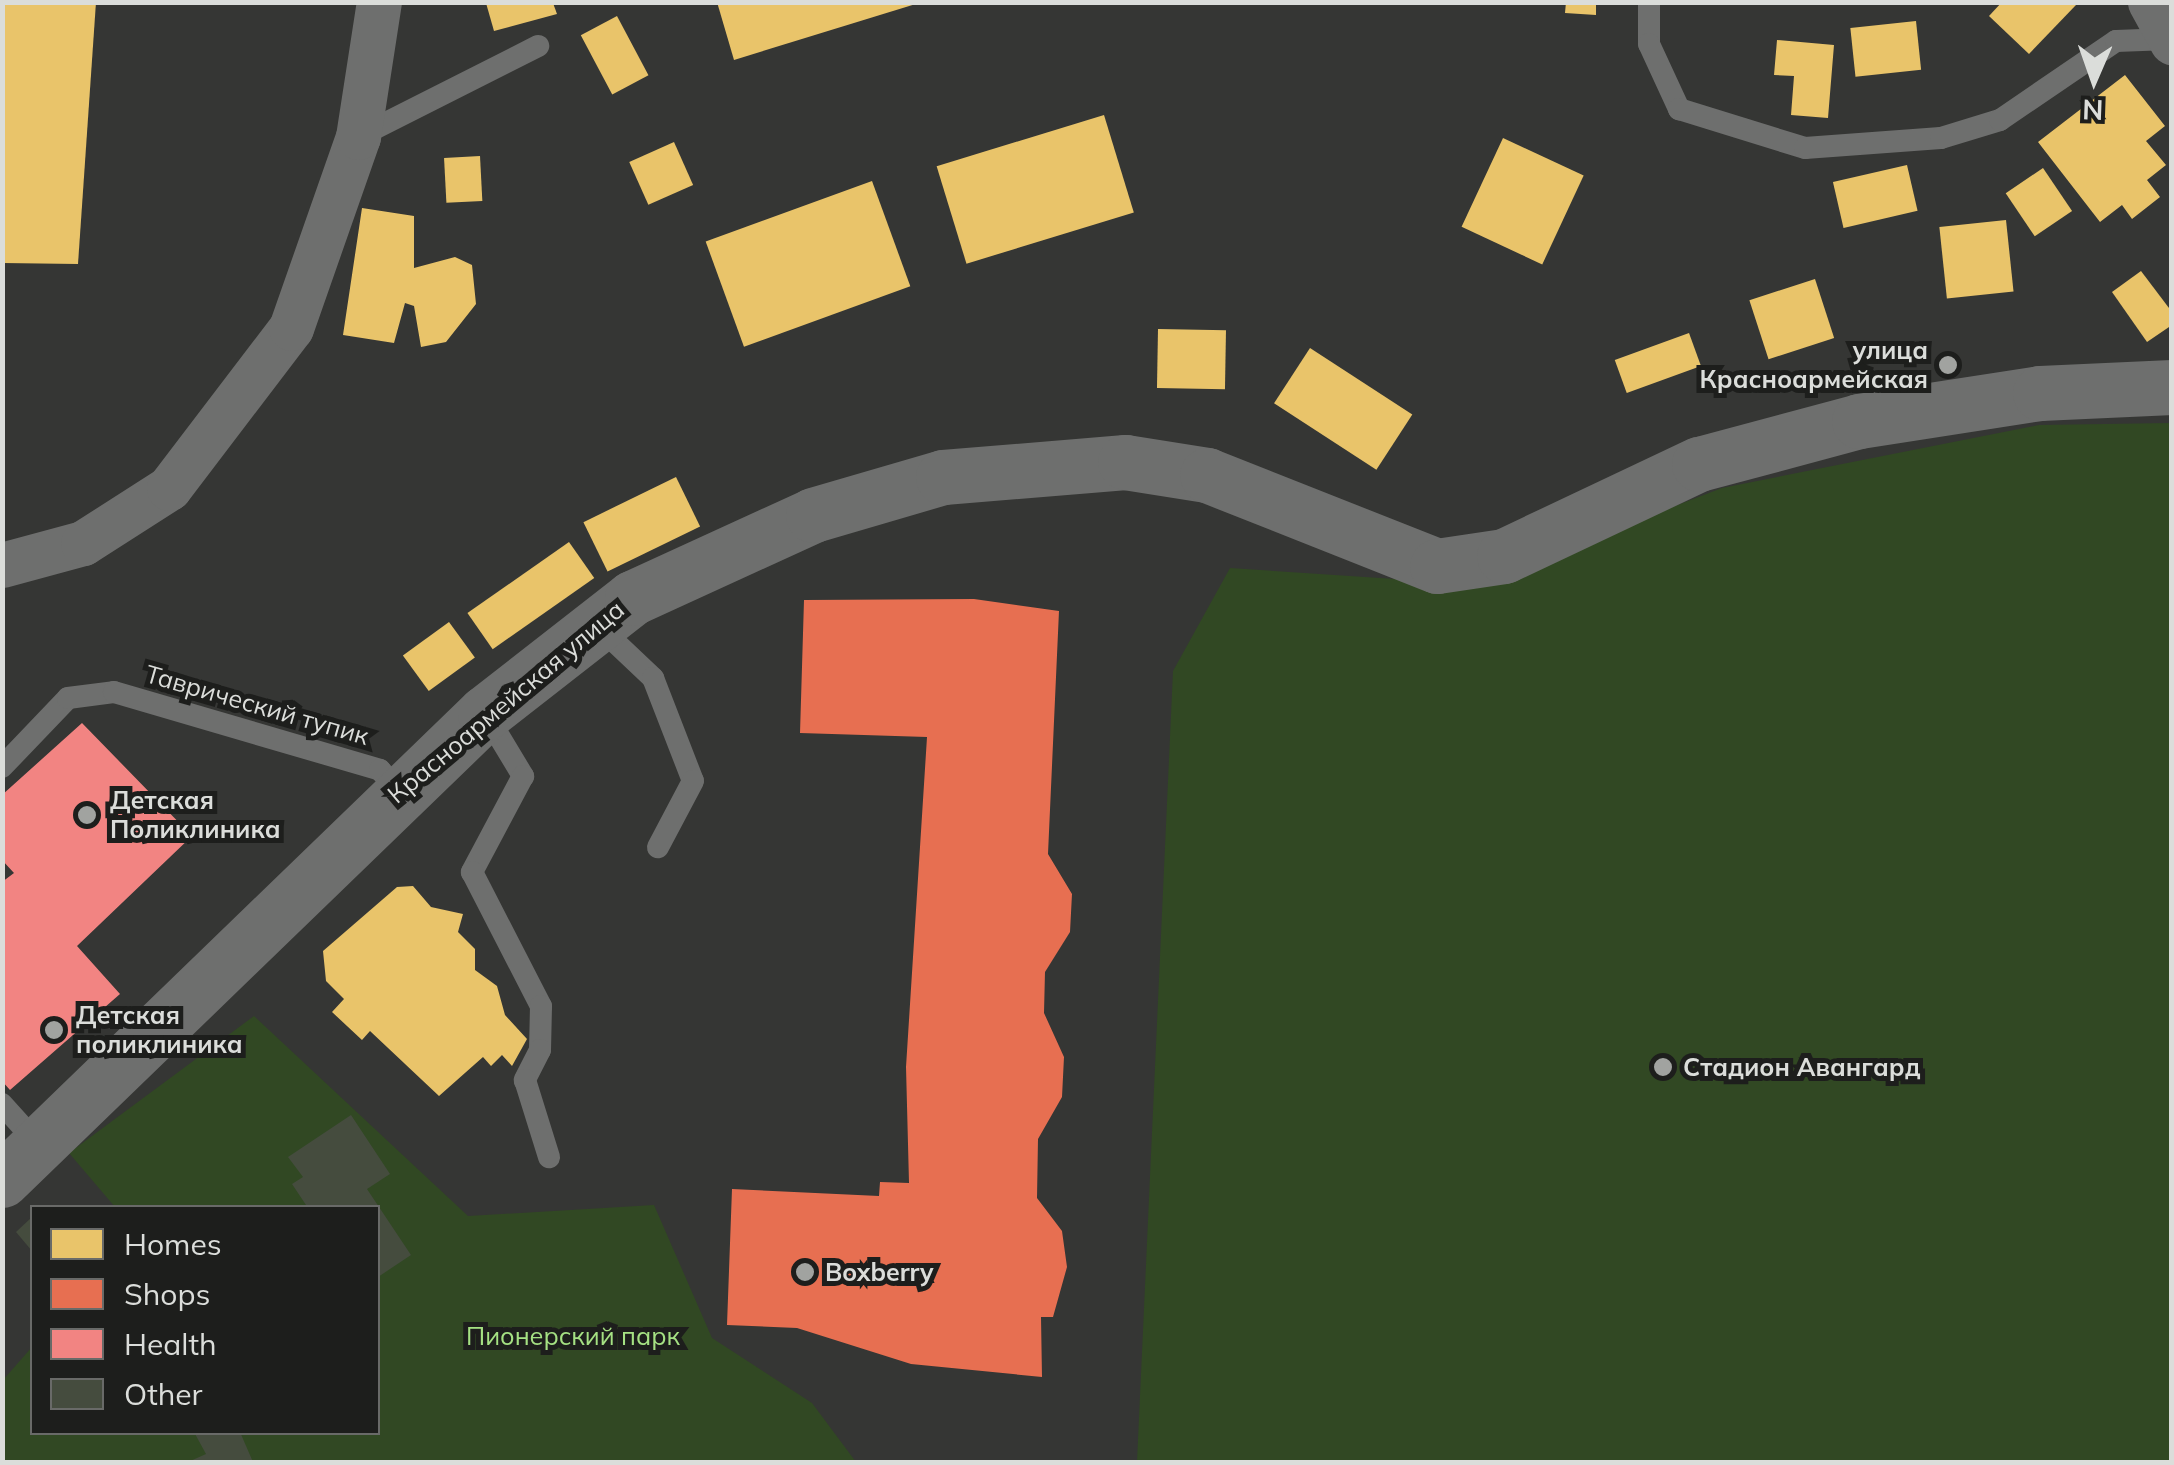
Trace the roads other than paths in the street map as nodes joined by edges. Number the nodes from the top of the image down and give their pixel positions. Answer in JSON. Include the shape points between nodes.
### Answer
{"nodes":[{"id":1,"x":379,"y":2,"type":"edge"},
{"id":2,"x":1649,"y":2,"type":"edge"},
{"id":3,"x":2164,"y":28,"type":"edge"},
{"id":4,"x":538,"y":46,"type":"dead end"},
{"id":5,"x":358,"y":137,"type":"junction"},
{"id":6,"x":2172,"y":387,"type":"edge"},
{"id":7,"x":2,"y":565,"type":"edge"},
{"id":8,"x":595,"y":623,"type":"junction"},
{"id":9,"x":485,"y":713,"type":"junction"},
{"id":10,"x":2,"y":767,"type":"edge"},
{"id":11,"x":397,"y":789,"type":"junction"},
{"id":12,"x":658,"y":847,"type":"dead end"},
{"id":13,"x":2,"y":1104,"type":"edge"},
{"id":14,"x":550,"y":1157,"type":"dead end"},
{"id":15,"x":22,"y":1163,"type":"edge"}],
"edges":[{"from":1,"to":5,"type":"street"},
{"from":2,"to":3,"type":"lane","via":[[1648,44],[1679,109],[1806,148],[1941,138],[2000,120],[2116,41]]},
{"from":4,"to":5,"type":"lane"},
{"from":5,"to":7,"type":"street","via":[[291,328],[169,488],[83,543]]},
{"from":6,"to":8,"type":"main road","name":"Красноармейская улица","via":[[2040,393],[1859,421],[1699,464],[1504,556],[1437,566],[1207,475],[1125,462],[996,468],[813,515]]},
{"from":8,"to":9,"type":"main road","name":"Красноармейская улица"},
{"from":8,"to":12,"type":"lane","via":[[653,678],[692,781]]},
{"from":9,"to":11,"type":"main road","name":"Красноармейская улица"},
{"from":9,"to":14,"type":"lane","via":[[523,776],[472,872],[541,1006],[540,1050],[525,1080]]},
{"from":10,"to":11,"type":"lane","name":"Таврический тупик","via":[[68,698],[114,692],[380,770]]},
{"from":11,"to":15,"type":"main road","name":"Красноармейская улица"},
{"from":13,"to":15,"type":"lane"}]}
